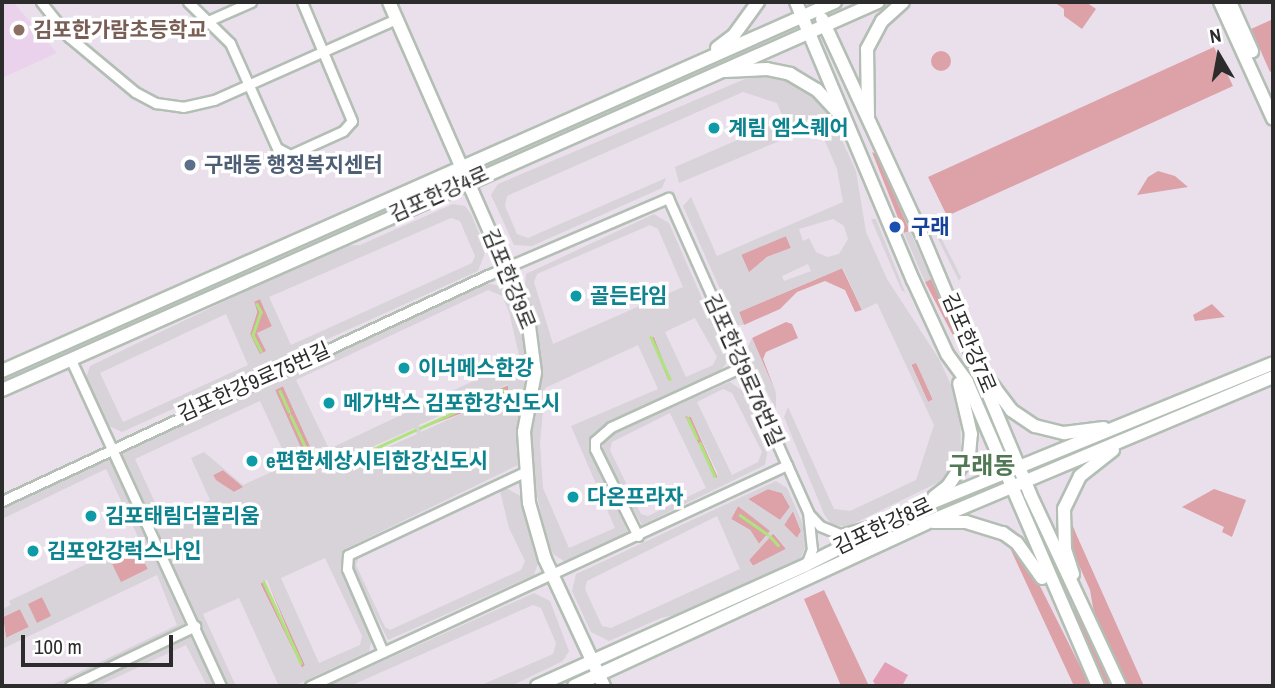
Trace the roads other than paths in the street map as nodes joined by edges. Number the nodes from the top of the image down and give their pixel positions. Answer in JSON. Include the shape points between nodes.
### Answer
{"nodes":[{"id":1,"x":41,"y":2,"type":"edge"},
{"id":2,"x":188,"y":2,"type":"edge"},
{"id":3,"x":251,"y":2,"type":"edge"},
{"id":4,"x":302,"y":2,"type":"edge"},
{"id":5,"x":389,"y":2,"type":"edge"},
{"id":6,"x":758,"y":2,"type":"edge"},
{"id":7,"x":796,"y":2,"type":"edge"},
{"id":8,"x":835,"y":2,"type":"edge"},
{"id":9,"x":878,"y":2,"type":"edge"},
{"id":10,"x":903,"y":2,"type":"edge"},
{"id":11,"x":1220,"y":2,"type":"edge"},
{"id":12,"x":1230,"y":2,"type":"edge"},
{"id":13,"x":816,"y":6,"type":"edge"},
{"id":14,"x":802,"y":16,"type":"junction"},
{"id":15,"x":396,"y":19,"type":"junction"},
{"id":16,"x":210,"y":20,"type":"junction"},
{"id":17,"x":824,"y":25,"type":"junction"},
{"id":18,"x":808,"y":32,"type":"junction"},
{"id":19,"x":322,"y":50,"type":"junction"},
{"id":20,"x":700,"y":61,"type":"junction"},
{"id":21,"x":711,"y":72,"type":"junction"},
{"id":22,"x":248,"y":84,"type":"junction"},
{"id":23,"x":1273,"y":99,"type":"edge"},
{"id":24,"x":1273,"y":119,"type":"edge"},
{"id":25,"x":869,"y":128,"type":"junction"},
{"id":26,"x":852,"y":130,"type":"junction"},
{"id":27,"x":461,"y":166,"type":"junction"},
{"id":28,"x":468,"y":180,"type":"junction"},
{"id":29,"x":507,"y":267,"type":"junction"},
{"id":30,"x":947,"y":354,"type":"junction"},
{"id":31,"x":974,"y":356,"type":"junction"},
{"id":32,"x":71,"y":360,"type":"junction"},
{"id":33,"x":1273,"y":363,"type":"edge"},
{"id":34,"x":742,"y":367,"type":"junction"},
{"id":35,"x":2,"y":371,"type":"edge"},
{"id":36,"x":1273,"y":377,"type":"edge"},
{"id":37,"x":2,"y":390,"type":"edge"},
{"id":38,"x":1141,"y":426,"type":"junction"},
{"id":39,"x":112,"y":447,"type":"junction"},
{"id":40,"x":787,"y":465,"type":"junction"},
{"id":41,"x":524,"y":472,"type":"junction"},
{"id":42,"x":1005,"y":473,"type":"junction"},
{"id":43,"x":1022,"y":474,"type":"junction"},
{"id":44,"x":1010,"y":486,"type":"junction"},
{"id":45,"x":2,"y":501,"type":"edge"},
{"id":46,"x":921,"y":507,"type":"junction"},
{"id":47,"x":808,"y":512,"type":"junction"},
{"id":48,"x":895,"y":519,"type":"junction"},
{"id":49,"x":926,"y":523,"type":"junction"},
{"id":50,"x":638,"y":536,"type":"junction"},
{"id":51,"x":806,"y":565,"type":"junction"},
{"id":52,"x":553,"y":576,"type":"junction"},
{"id":53,"x":1084,"y":608,"type":"junction"},
{"id":54,"x":195,"y":626,"type":"junction"},
{"id":55,"x":1078,"y":645,"type":"junction"},
{"id":56,"x":383,"y":652,"type":"junction"},
{"id":57,"x":592,"y":660,"type":"junction"},
{"id":58,"x":601,"y":681,"type":"edge"},
{"id":59,"x":70,"y":686,"type":"edge"},
{"id":60,"x":221,"y":686,"type":"edge"},
{"id":61,"x":310,"y":686,"type":"edge"},
{"id":62,"x":537,"y":686,"type":"edge"},
{"id":63,"x":574,"y":686,"type":"edge"},
{"id":64,"x":1098,"y":686,"type":"edge"},
{"id":65,"x":1120,"y":686,"type":"edge"}],
"edges":[{"from":1,"to":22,"type":"street","via":[[69,37],[145,99],[168,106],[199,105]]},
{"from":2,"to":16,"type":"street"},
{"from":3,"to":16,"type":"street"},
{"from":4,"to":19,"type":"street"},
{"from":5,"to":15,"type":"street","name":"김포한강9로"},
{"from":6,"to":20,"type":"street","via":[[734,35]]},
{"from":7,"to":14,"type":"street","name":"김포한강7로"},
{"from":8,"to":13,"type":"street","name":"김포한강4로"},
{"from":9,"to":17,"type":"street","name":"김포한강4로"},
{"from":10,"to":25,"type":"street","via":[[882,22],[867,49]]},
{"from":11,"to":24,"type":"street"},
{"from":12,"to":23,"type":"street"},
{"from":13,"to":14,"type":"street","name":"김포한강4로"},
{"from":13,"to":17,"type":"street","name":"김포한강7로"},
{"from":14,"to":18,"type":"street","name":"김포한강7로"},
{"from":14,"to":20,"type":"street","name":"김포한강4로"},
{"from":15,"to":19,"type":"street"},
{"from":15,"to":27,"type":"street","name":"김포한강9로"},
{"from":16,"to":22,"type":"street","via":[[230,43]]},
{"from":17,"to":18,"type":"street","name":"김포한강4로"},
{"from":17,"to":25,"type":"street","name":"김포한강7로"},
{"from":18,"to":21,"type":"street","name":"김포한강4로"},
{"from":18,"to":26,"type":"street","name":"김포한강7로"},
{"from":19,"to":22,"type":"street"},
{"from":19,"to":22,"type":"street","via":[[352,115],[342,131],[289,155],[282,153]]},
{"from":20,"to":27,"type":"street","name":"김포한강4로"},
{"from":21,"to":26,"type":"street","via":[[767,69],[790,74],[827,98]]},
{"from":21,"to":28,"type":"street","name":"김포한강4로"},
{"from":25,"to":31,"type":"street","name":"김포한강7로","via":[[897,180]]},
{"from":26,"to":30,"type":"street","name":"김포한강7로"},
{"from":27,"to":28,"type":"street","name":"김포한강9로"},
{"from":27,"to":35,"type":"street","name":"김포한강4로"},
{"from":28,"to":29,"type":"street","name":"김포한강9로"},
{"from":28,"to":32,"type":"street","name":"김포한강4로"},
{"from":29,"to":34,"type":"street","name":"김포한강9로76번길","via":[[668,198]]},
{"from":29,"to":39,"type":"street","name":"김포한강9로75번길"},
{"from":29,"to":41,"type":"street","name":"김포한강9로","via":[[534,344]]},
{"from":30,"to":42,"type":"street","name":"김포한강7로","via":[[967,382]]},
{"from":30,"to":46,"type":"street","via":[[964,396],[971,434],[969,455],[948,486]]},
{"from":31,"to":38,"type":"street","via":[[1011,410],[1035,426],[1064,433]]},
{"from":31,"to":43,"type":"street","name":"김포한강7로"},
{"from":32,"to":37,"type":"street","name":"김포한강4로"},
{"from":32,"to":39,"type":"street"},
{"from":33,"to":38,"type":"street","name":"김포한강8로"},
{"from":34,"to":40,"type":"street","name":"김포한강9로76번길"},
{"from":34,"to":50,"type":"street","via":[[611,426],[595,441]]},
{"from":36,"to":38,"type":"street","name":"김포한강8로"},
{"from":38,"to":43,"type":"street","name":"김포한강8로"},
{"from":38,"to":53,"type":"street","via":[[1080,476],[1064,509],[1065,550]]},
{"from":39,"to":45,"type":"street","name":"김포한강9로75번길"},
{"from":39,"to":54,"type":"street"},
{"from":40,"to":47,"type":"street"},
{"from":40,"to":50,"type":"street","name":"김포한강9로76번길"},
{"from":41,"to":52,"type":"street","name":"김포한강9로","via":[[535,528]]},
{"from":41,"to":56,"type":"street","via":[[348,555],[347,569]]},
{"from":42,"to":43,"type":"street","name":"김포한강8로"},
{"from":42,"to":44,"type":"street","name":"김포한강7로"},
{"from":42,"to":46,"type":"street","name":"김포한강8로"},
{"from":43,"to":44,"type":"street","name":"김포한강8로"},
{"from":43,"to":53,"type":"street","name":"김포한강7로"},
{"from":44,"to":49,"type":"street","name":"김포한강8로"},
{"from":44,"to":55,"type":"street","name":"김포한강7로"},
{"from":46,"to":48,"type":"street","name":"김포한강8로"},
{"from":47,"to":48,"type":"street","via":[[820,526],[841,534]]},
{"from":47,"to":51,"type":"street","via":[[812,549]]},
{"from":48,"to":51,"type":"street","name":"김포한강8로"},
{"from":49,"to":55,"type":"street","via":[[987,526],[1017,543],[1040,573]]},
{"from":49,"to":58,"type":"street","name":"김포한강8로"},
{"from":50,"to":52,"type":"street","name":"김포한강9로76번길"},
{"from":51,"to":57,"type":"street","name":"김포한강8로"},
{"from":52,"to":56,"type":"street"},
{"from":52,"to":57,"type":"street","name":"김포한강9로"},
{"from":53,"to":65,"type":"street","name":"김포한강7로"},
{"from":54,"to":59,"type":"street"},
{"from":54,"to":60,"type":"street"},
{"from":55,"to":64,"type":"street","name":"김포한강7로"},
{"from":56,"to":61,"type":"street"},
{"from":57,"to":58,"type":"street","name":"김포한강9로"},
{"from":57,"to":62,"type":"street","name":"김포한강8로"},
{"from":58,"to":63,"type":"street","name":"김포한강8로"}]}
